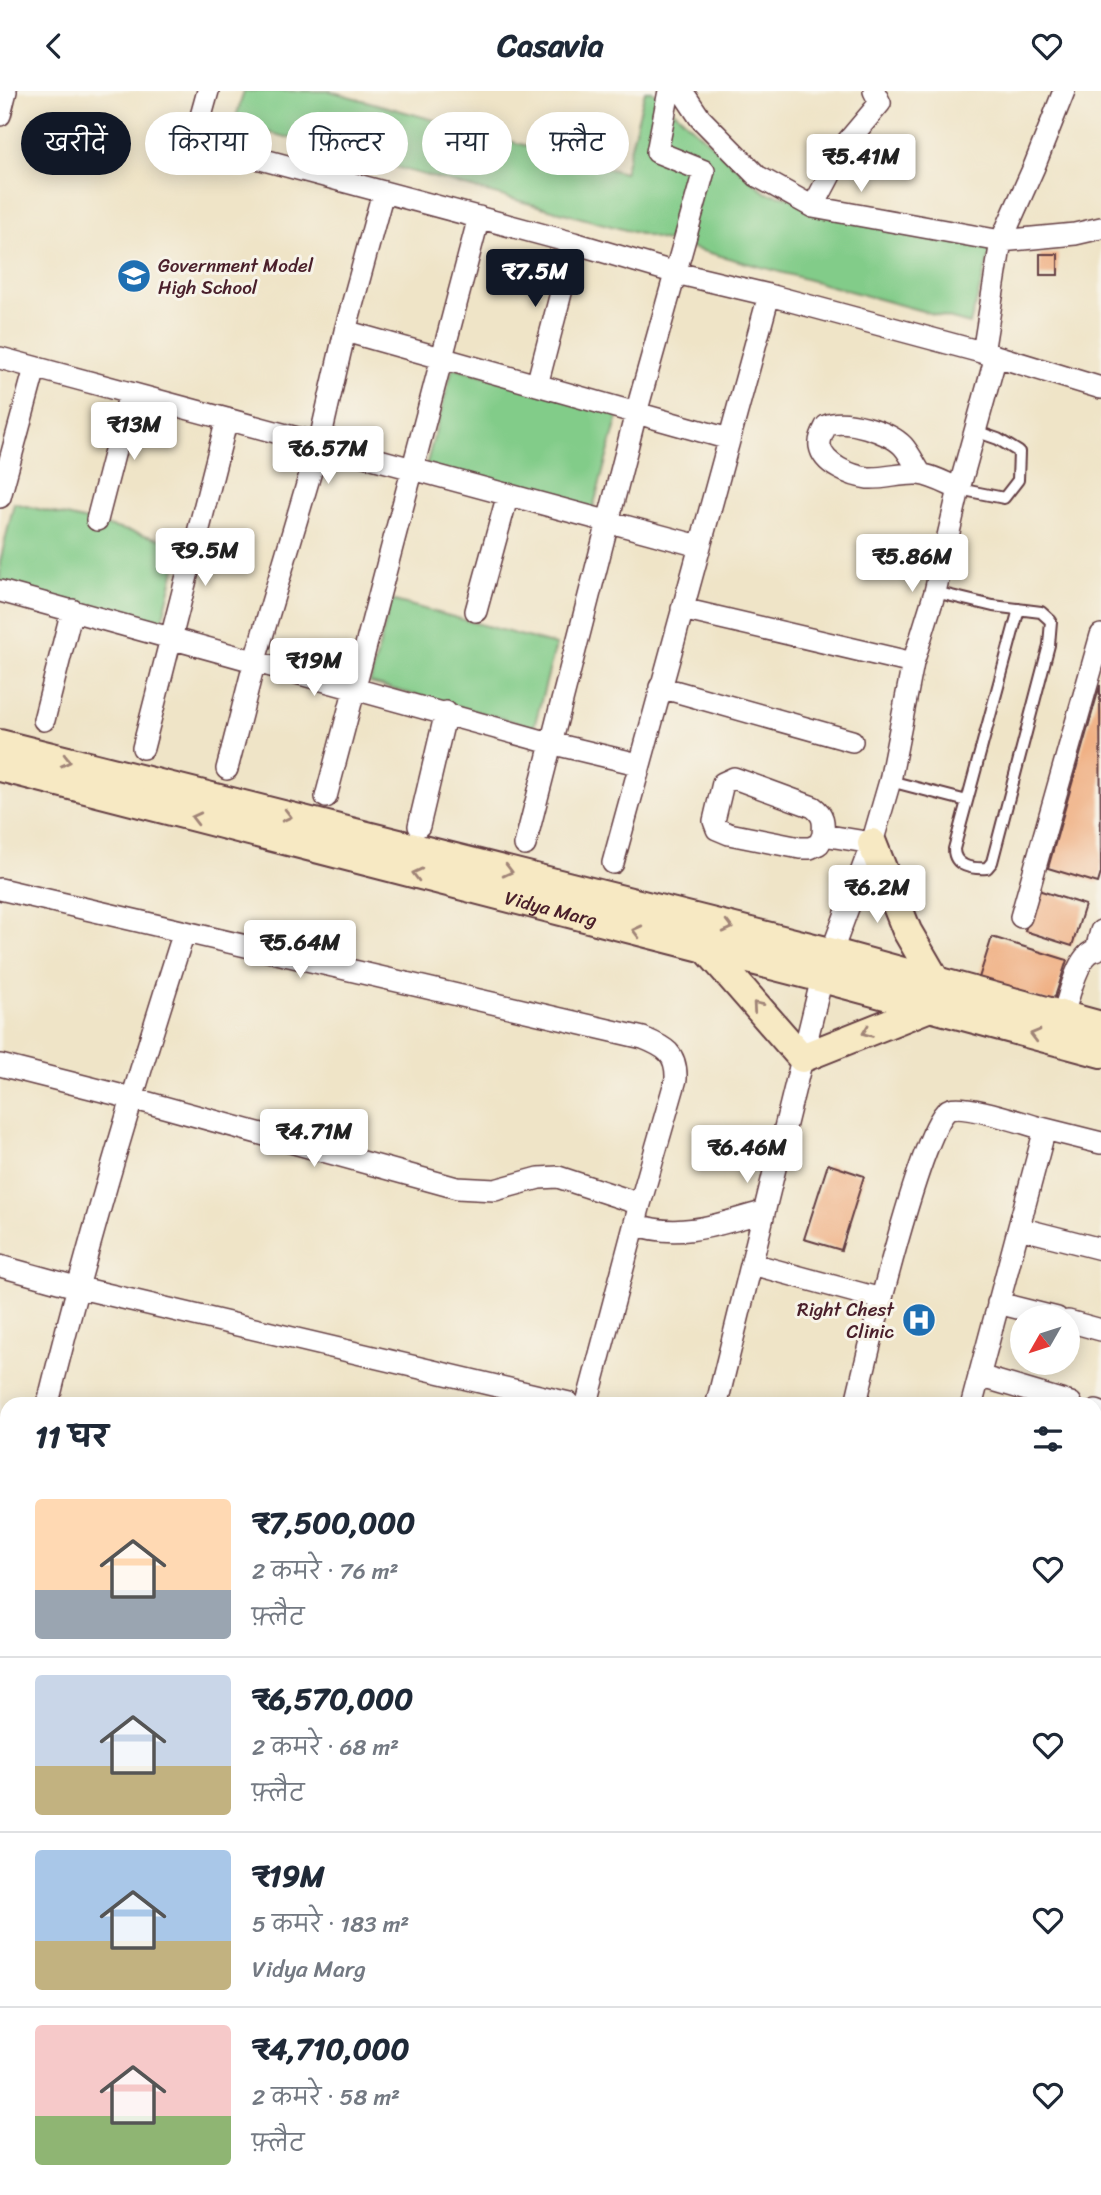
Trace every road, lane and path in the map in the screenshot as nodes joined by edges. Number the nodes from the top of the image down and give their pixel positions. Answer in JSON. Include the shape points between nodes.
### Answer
{"nodes":[{"id":1,"x":6,"y":91,"type":"edge"},
{"id":2,"x":208,"y":91,"type":"edge"},
{"id":3,"x":669,"y":91,"type":"edge"},
{"id":4,"x":682,"y":91,"type":"edge"},
{"id":5,"x":874,"y":91,"type":"edge"},
{"id":6,"x":1064,"y":91,"type":"edge"},
{"id":7,"x":0,"y":115,"type":"edge"},
{"id":8,"x":718,"y":136,"type":"junction"},
{"id":9,"x":704,"y":171,"type":"junction"},
{"id":10,"x":383,"y":192,"type":"junction"},
{"id":11,"x":813,"y":207,"type":"junction"},
{"id":12,"x":479,"y":217,"type":"junction"},
{"id":13,"x":1101,"y":228,"type":"edge"},
{"id":14,"x":1001,"y":240,"type":"junction"},
{"id":15,"x":575,"y":243,"type":"junction"},
{"id":16,"x":676,"y":273,"type":"junction"},
{"id":17,"x":769,"y":295,"type":"junction"},
{"id":18,"x":345,"y":331,"type":"junction"},
{"id":19,"x":989,"y":354,"type":"junction"},
{"id":20,"x":0,"y":358,"type":"edge"},
{"id":21,"x":442,"y":359,"type":"junction"},
{"id":22,"x":35,"y":367,"type":"junction"},
{"id":23,"x":537,"y":385,"type":"junction"},
{"id":24,"x":1101,"y":388,"type":"edge"},
{"id":25,"x":130,"y":393,"type":"junction"},
{"id":26,"x":636,"y":414,"type":"junction"},
{"id":27,"x":228,"y":419,"type":"junction"},
{"id":28,"x":975,"y":431,"type":"junction"},
{"id":29,"x":729,"y":439,"type":"junction"},
{"id":30,"x":318,"y":444,"type":"junction"},
{"id":31,"x":412,"y":468,"type":"junction"},
{"id":32,"x":920,"y":474,"type":"dead end"},
{"id":33,"x":959,"y":489,"type":"junction"},
{"id":34,"x":508,"y":494,"type":"junction"},
{"id":35,"x":0,"y":497,"type":"edge"},
{"id":36,"x":97,"y":520,"type":"dead end"},
{"id":37,"x":608,"y":522,"type":"junction"},
{"id":38,"x":699,"y":546,"type":"junction"},
{"id":39,"x":0,"y":591,"type":"edge"},
{"id":40,"x":934,"y":592,"type":"junction"},
{"id":41,"x":682,"y":609,"type":"junction"},
{"id":42,"x":1019,"y":609,"type":"junction"},
{"id":43,"x":72,"y":610,"type":"junction"},
{"id":44,"x":476,"y":611,"type":"dead end"},
{"id":45,"x":1101,"y":635,"type":"edge"},
{"id":46,"x":170,"y":637,"type":"junction"},
{"id":47,"x":255,"y":660,"type":"junction"},
{"id":48,"x":913,"y":663,"type":"junction"},
{"id":49,"x":354,"y":687,"type":"junction"},
{"id":50,"x":660,"y":687,"type":"junction"},
{"id":51,"x":446,"y":712,"type":"junction"},
{"id":52,"x":44,"y":720,"type":"dead end"},
{"id":53,"x":852,"y":741,"type":"dead end"},
{"id":54,"x":550,"y":743,"type":"junction"},
{"id":55,"x":0,"y":744,"type":"edge"},
{"id":56,"x":143,"y":748,"type":"dead end"},
{"id":57,"x":638,"y":764,"type":"junction"},
{"id":58,"x":0,"y":767,"type":"edge"},
{"id":59,"x":227,"y":769,"type":"dead end"},
{"id":60,"x":890,"y":781,"type":"junction"},
{"id":61,"x":326,"y":797,"type":"dead end"},
{"id":62,"x":967,"y":801,"type":"junction"},
{"id":63,"x":419,"y":826,"type":"dead end"},
{"id":64,"x":824,"y":835,"type":"junction"},
{"id":65,"x":872,"y":843,"type":"junction"},
{"id":66,"x":525,"y":845,"type":"dead end"},
{"id":67,"x":612,"y":863,"type":"dead end"},
{"id":68,"x":0,"y":889,"type":"edge"},
{"id":69,"x":1021,"y":917,"type":"dead end"},
{"id":70,"x":184,"y":932,"type":"junction"},
{"id":71,"x":1099,"y":944,"type":"edge"},
{"id":72,"x":706,"y":948,"type":"junction"},
{"id":73,"x":826,"y":965,"type":"junction"},
{"id":74,"x":933,"y":994,"type":"junction"},
{"id":75,"x":1063,"y":1015,"type":"junction"},
{"id":76,"x":1101,"y":1026,"type":"edge"},
{"id":77,"x":1101,"y":1053,"type":"edge"},
{"id":78,"x":802,"y":1058,"type":"junction"},
{"id":79,"x":0,"y":1065,"type":"edge"},
{"id":80,"x":131,"y":1098,"type":"junction"},
{"id":81,"x":1045,"y":1129,"type":"junction"},
{"id":82,"x":1101,"y":1143,"type":"edge"},
{"id":83,"x":762,"y":1212,"type":"junction"},
{"id":84,"x":637,"y":1214,"type":"junction"},
{"id":85,"x":1018,"y":1228,"type":"junction"},
{"id":86,"x":1101,"y":1249,"type":"edge"},
{"id":87,"x":752,"y":1264,"type":"junction"},
{"id":88,"x":0,"y":1266,"type":"edge"},
{"id":89,"x":76,"y":1287,"type":"junction"},
{"id":90,"x":881,"y":1299,"type":"junction"},
{"id":91,"x":999,"y":1303,"type":"junction"},
{"id":92,"x":1010,"y":1306,"type":"edge"},
{"id":93,"x":1080,"y":1324,"type":"edge"},
{"id":94,"x":1101,"y":1330,"type":"edge"},
{"id":95,"x":979,"y":1376,"type":"junction"},
{"id":96,"x":49,"y":1397,"type":"edge"},
{"id":97,"x":544,"y":1397,"type":"edge"},
{"id":98,"x":589,"y":1397,"type":"edge"},
{"id":99,"x":719,"y":1397,"type":"edge"},
{"id":100,"x":857,"y":1397,"type":"edge"},
{"id":101,"x":974,"y":1397,"type":"edge"},
{"id":102,"x":1051,"y":1397,"type":"edge"}],
"edges":[{"from":1,"to":7,"type":"street"},
{"from":2,"to":10,"type":"street","via":[[201,116],[227,150]]},
{"from":3,"to":9,"type":"street","via":[[657,152]]},
{"from":4,"to":8,"type":"street"},
{"from":5,"to":11,"type":"street","via":[[880,103],[848,141]]},
{"from":6,"to":14,"type":"street"},
{"from":8,"to":9,"type":"street"},
{"from":8,"to":11,"type":"street","via":[[757,176]]},
{"from":9,"to":16,"type":"street"},
{"from":10,"to":12,"type":"street"},
{"from":10,"to":18,"type":"street"},
{"from":11,"to":14,"type":"street"},
{"from":12,"to":15,"type":"street"},
{"from":12,"to":21,"type":"street"},
{"from":13,"to":14,"type":"street"},
{"from":14,"to":19,"type":"street"},
{"from":15,"to":16,"type":"street"},
{"from":15,"to":23,"type":"street"},
{"from":16,"to":17,"type":"street"},
{"from":16,"to":26,"type":"street"},
{"from":17,"to":19,"type":"street"},
{"from":17,"to":29,"type":"street"},
{"from":18,"to":21,"type":"street"},
{"from":18,"to":30,"type":"street"},
{"from":19,"to":24,"type":"street"},
{"from":19,"to":28,"type":"street"},
{"from":20,"to":22,"type":"street"},
{"from":21,"to":23,"type":"street"},
{"from":21,"to":31,"type":"street"},
{"from":22,"to":25,"type":"street"},
{"from":22,"to":35,"type":"street"},
{"from":23,"to":26,"type":"street"},
{"from":25,"to":27,"type":"street"},
{"from":25,"to":36,"type":"street"},
{"from":26,"to":29,"type":"street"},
{"from":26,"to":37,"type":"street"},
{"from":27,"to":30,"type":"street"},
{"from":27,"to":46,"type":"street"},
{"from":28,"to":33,"type":"street"},
{"from":28,"to":33,"type":"lane","via":[[1019,452],[1018,479],[1004,498]]},
{"from":29,"to":38,"type":"street"},
{"from":30,"to":31,"type":"street"},
{"from":30,"to":47,"type":"street"},
{"from":31,"to":34,"type":"street"},
{"from":31,"to":49,"type":"street"},
{"from":32,"to":33,"type":"street"},
{"from":33,"to":40,"type":"street"},
{"from":34,"to":37,"type":"street"},
{"from":34,"to":44,"type":"street"},
{"from":37,"to":38,"type":"street"},
{"from":37,"to":54,"type":"street"},
{"from":38,"to":41,"type":"street"},
{"from":39,"to":43,"type":"street"},
{"from":40,"to":42,"type":"lane"},
{"from":40,"to":48,"type":"street"},
{"from":41,"to":48,"type":"street"},
{"from":41,"to":50,"type":"street"},
{"from":42,"to":62,"type":"lane"},
{"from":42,"to":62,"type":"lane","via":[[1047,615],[1052,631],[987,868],[965,866],[954,855]]},
{"from":43,"to":46,"type":"street"},
{"from":43,"to":52,"type":"street"},
{"from":45,"to":69,"type":"street"},
{"from":46,"to":47,"type":"street"},
{"from":46,"to":56,"type":"street"},
{"from":47,"to":49,"type":"street"},
{"from":47,"to":59,"type":"street"},
{"from":48,"to":60,"type":"street"},
{"from":49,"to":51,"type":"street"},
{"from":49,"to":61,"type":"street"},
{"from":50,"to":53,"type":"street"},
{"from":50,"to":57,"type":"street"},
{"from":51,"to":54,"type":"street"},
{"from":51,"to":63,"type":"street"},
{"from":54,"to":57,"type":"street"},
{"from":54,"to":66,"type":"street"},
{"from":55,"to":73,"type":"main road","name":"Vidya Marg","one_way":true},
{"from":57,"to":67,"type":"street"},
{"from":72,"to":58,"type":"main road","name":"Vidya Marg","one_way":true},
{"from":60,"to":62,"type":"lane"},
{"from":60,"to":65,"type":"street"},
{"from":64,"to":64,"type":"street","via":[[819,844],[800,848],[717,829],[714,821],[723,783],[734,778],[813,807],[824,820]]},
{"from":64,"to":65,"type":"street"},
{"from":65,"to":73,"type":"street"},
{"from":65,"to":74,"type":"main road"},
{"from":68,"to":70,"type":"street"},
{"from":70,"to":80,"type":"street"},
{"from":70,"to":84,"type":"street","via":[[643,1038],[668,1051],[674,1059],[676,1079]]},
{"from":71,"to":75,"type":"street","via":[[1082,959]]},
{"from":72,"to":73,"type":"main road","name":"Vidya Marg"},
{"from":78,"to":72,"type":"main road","one_way":true},
{"from":73,"to":74,"type":"main road","name":"Vidya Marg"},
{"from":73,"to":78,"type":"street"},
{"from":74,"to":75,"type":"main road","name":"Vidya Marg"},
{"from":77,"to":74,"type":"main road","name":"Vidya Marg","one_way":true},
{"from":74,"to":78,"type":"main road","one_way":true},
{"from":75,"to":76,"type":"main road","name":"Vidya Marg"},
{"from":78,"to":83,"type":"street"},
{"from":79,"to":80,"type":"street"},
{"from":80,"to":84,"type":"street","via":[[457,1188],[495,1190],[558,1177]]},
{"from":80,"to":89,"type":"street"},
{"from":81,"to":82,"type":"street"},
{"from":81,"to":85,"type":"street"},
{"from":81,"to":90,"type":"street","via":[[962,1109],[943,1114],[927,1145]]},
{"from":83,"to":84,"type":"street","via":[[692,1231],[650,1230]]},
{"from":83,"to":87,"type":"street"},
{"from":84,"to":98,"type":"street"},
{"from":85,"to":86,"type":"street"},
{"from":85,"to":91,"type":"street"},
{"from":87,"to":90,"type":"street"},
{"from":87,"to":99,"type":"street"},
{"from":88,"to":89,"type":"street"},
{"from":89,"to":96,"type":"street"},
{"from":89,"to":97,"type":"street"},
{"from":90,"to":100,"type":"street"},
{"from":91,"to":92,"type":"street"},
{"from":91,"to":95,"type":"street"},
{"from":93,"to":94,"type":"street"},
{"from":95,"to":101,"type":"street"},
{"from":95,"to":102,"type":"street"}]}
